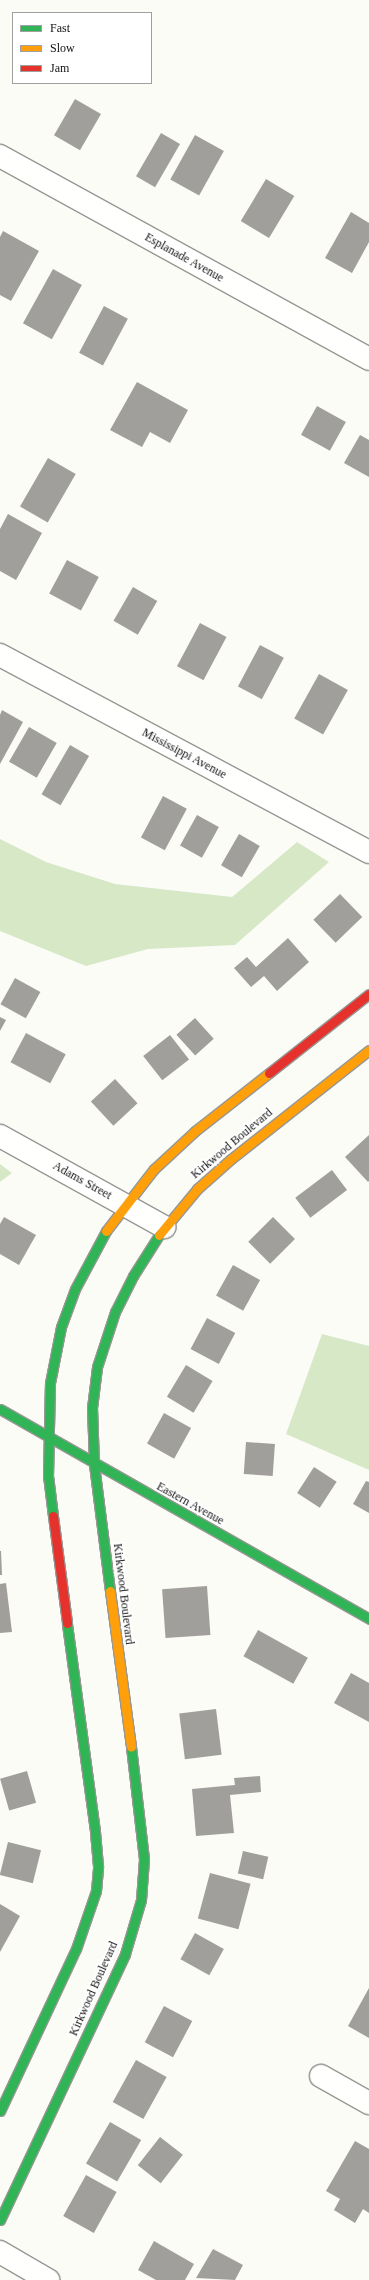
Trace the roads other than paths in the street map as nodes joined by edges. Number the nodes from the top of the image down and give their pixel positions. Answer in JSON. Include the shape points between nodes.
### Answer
{"nodes":[{"id":1,"x":0,"y":156,"type":"edge"},
{"id":2,"x":369,"y":359,"type":"edge"},
{"id":3,"x":0,"y":655,"type":"edge"},
{"id":4,"x":369,"y":852,"type":"edge"},
{"id":5,"x":369,"y":994,"type":"edge"},
{"id":6,"x":369,"y":1050,"type":"edge"},
{"id":7,"x":0,"y":1136,"type":"edge"},
{"id":8,"x":125,"y":1205,"type":"junction"},
{"id":9,"x":164,"y":1227,"type":"junction"},
{"id":10,"x":0,"y":1409,"type":"edge"},
{"id":11,"x":48,"y":1436,"type":"junction"},
{"id":12,"x":94,"y":1464,"type":"junction"},
{"id":13,"x":369,"y":1619,"type":"edge"},
{"id":14,"x":321,"y":2076,"type":"dead end"},
{"id":15,"x":369,"y":2103,"type":"edge"},
{"id":16,"x":0,"y":2111,"type":"edge"},
{"id":17,"x":0,"y":2220,"type":"edge"},
{"id":18,"x":0,"y":2252,"type":"edge"},
{"id":19,"x":48,"y":2280,"type":"edge"}],
"edges":[{"from":1,"to":2,"type":"street","name":"Esplanade Avenue"},
{"from":3,"to":4,"type":"street","name":"Mississippi Avenue"},
{"from":5,"to":8,"type":"street","via":[[195,1131],[154,1168]]},
{"from":6,"to":9,"type":"street","name":"Kirkwood Boulevard","via":[[231,1159],[197,1189]]},
{"from":7,"to":8,"type":"street","name":"Adams Street"},
{"from":8,"to":9,"type":"street","name":"Adams Street"},
{"from":8,"to":11,"type":"street","via":[[100,1239],[75,1289],[61,1327],[50,1383]]},
{"from":9,"to":12,"type":"street","name":"Kirkwood Boulevard","via":[[133,1276],[118,1306],[97,1367],[92,1408]]},
{"from":10,"to":11,"type":"street","name":"Eastern Avenue"},
{"from":11,"to":12,"type":"street","name":"Eastern Avenue"},
{"from":11,"to":16,"type":"street","via":[[48,1477],[98,1866],[96,1891],[76,1949]]},
{"from":12,"to":13,"type":"street","name":"Eastern Avenue"},
{"from":12,"to":17,"type":"street","name":"Kirkwood Boulevard","via":[[141,1828],[144,1859],[141,1900],[125,1954]]},
{"from":14,"to":15,"type":"street"},
{"from":18,"to":19,"type":"street"}]}
